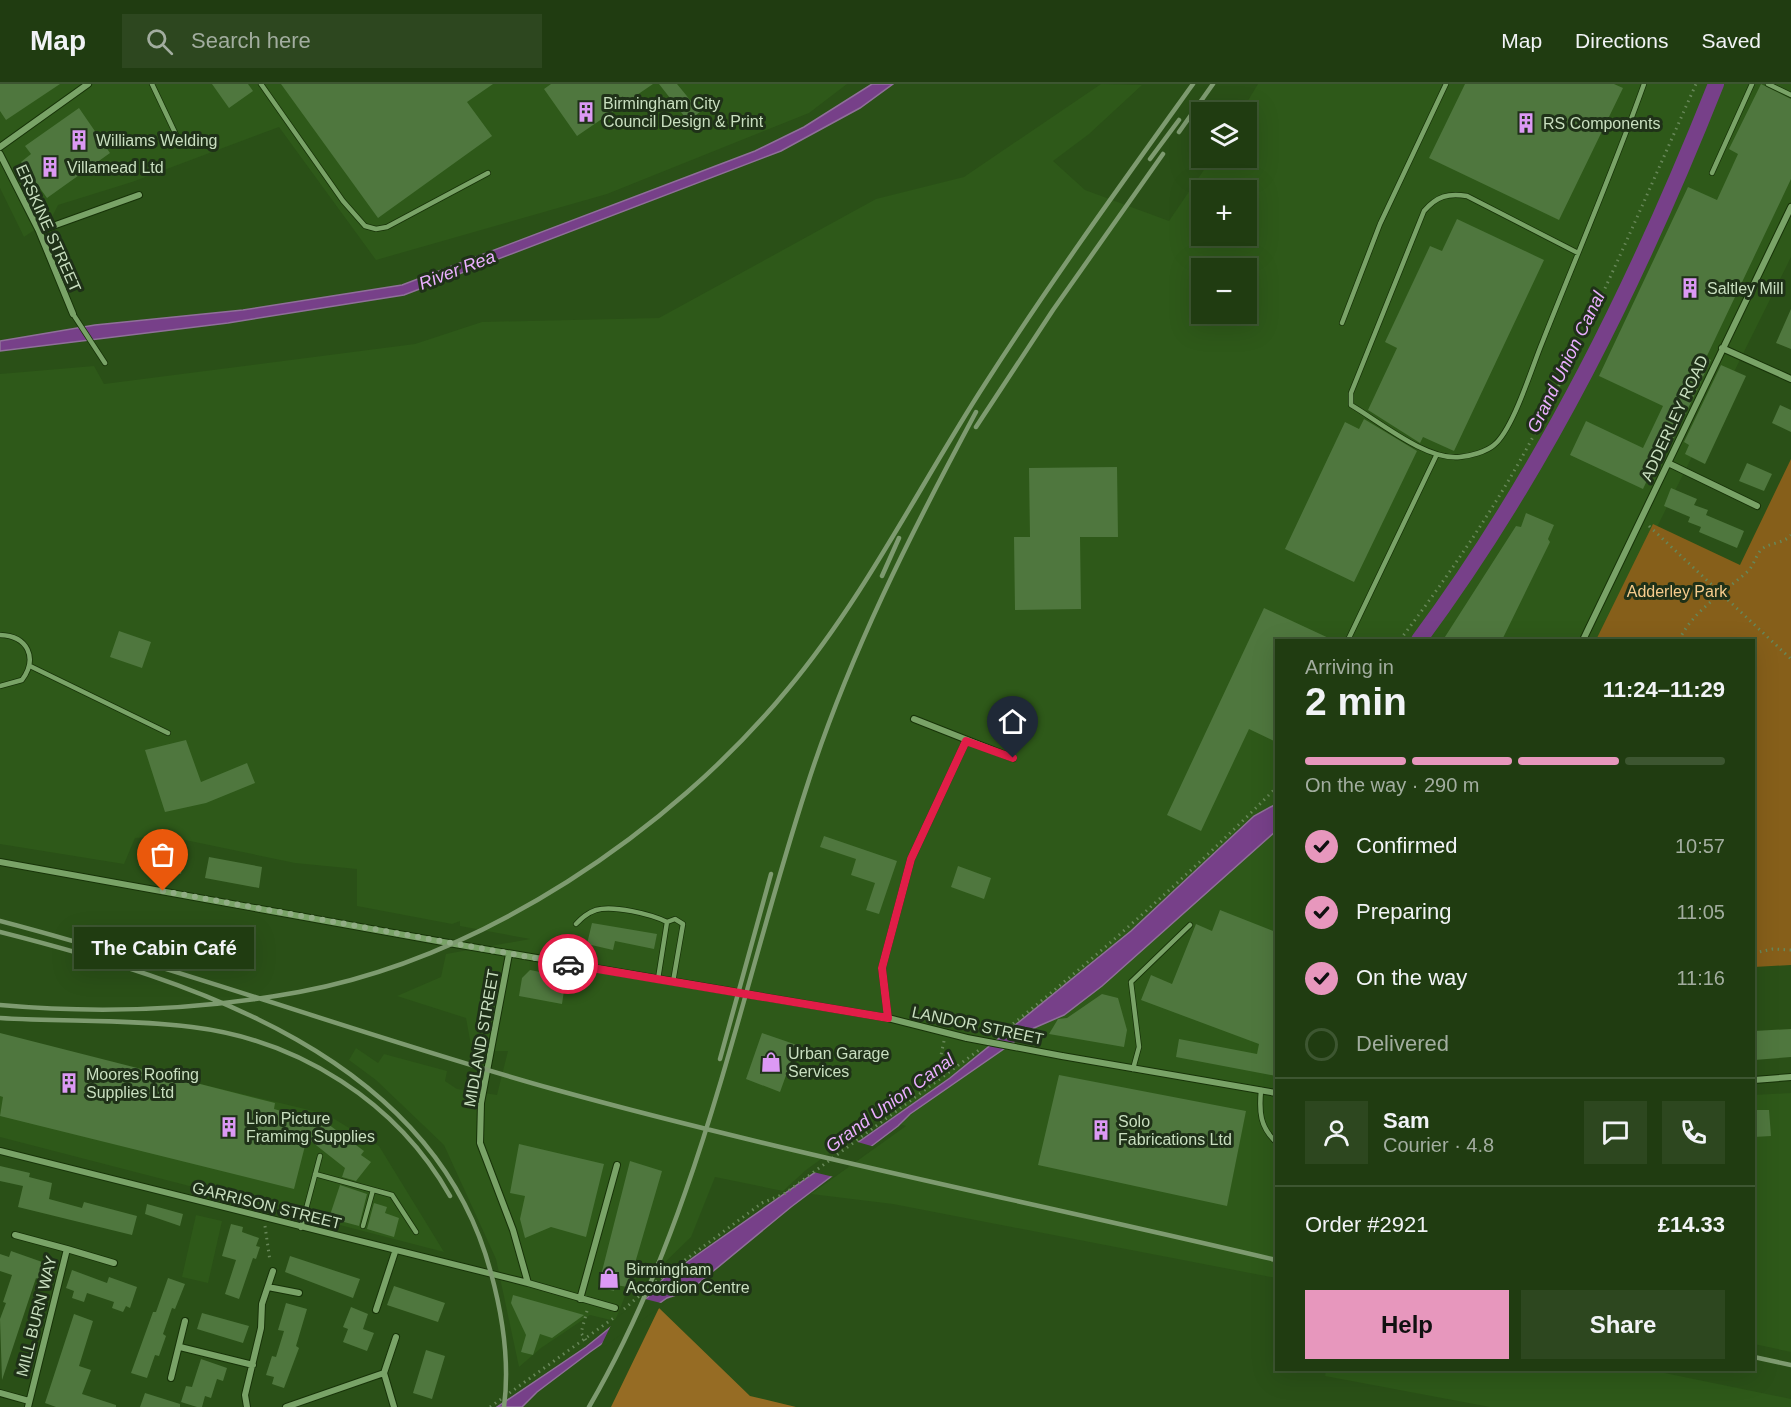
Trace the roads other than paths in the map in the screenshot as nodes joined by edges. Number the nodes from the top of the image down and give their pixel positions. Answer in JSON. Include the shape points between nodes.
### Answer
{"nodes":[{"id":1,"x":88,"y":84,"type":"edge"},
{"id":2,"x":152,"y":84,"type":"edge"},
{"id":3,"x":261,"y":84,"type":"edge"},
{"id":4,"x":1446,"y":84,"type":"edge"},
{"id":5,"x":1644,"y":84,"type":"edge"},
{"id":6,"x":1752,"y":84,"type":"edge"},
{"id":7,"x":1768,"y":84,"type":"edge"},
{"id":8,"x":1791,"y":95,"type":"edge"},
{"id":9,"x":179,"y":141,"type":"dead end"},
{"id":10,"x":0,"y":147,"type":"edge"},
{"id":11,"x":0,"y":154,"type":"edge"},
{"id":12,"x":488,"y":173,"type":"dead end"},
{"id":13,"x":1712,"y":173,"type":"dead end"},
{"id":14,"x":139,"y":195,"type":"dead end"},
{"id":15,"x":1791,"y":207,"type":"edge"},
{"id":16,"x":39,"y":231,"type":"junction"},
{"id":17,"x":1578,"y":253,"type":"junction"},
{"id":18,"x":72,"y":314,"type":"joint"},
{"id":19,"x":1342,"y":323,"type":"dead end"},
{"id":20,"x":1722,"y":348,"type":"junction"},
{"id":21,"x":105,"y":363,"type":"dead end"},
{"id":22,"x":1791,"y":379,"type":"edge"},
{"id":23,"x":1436,"y":456,"type":"junction"},
{"id":24,"x":1668,"y":463,"type":"junction"},
{"id":25,"x":1757,"y":506,"type":"dead end"},
{"id":26,"x":0,"y":635,"type":"edge"},
{"id":27,"x":1348,"y":639,"type":"edge"},
{"id":28,"x":1583,"y":639,"type":"edge"},
{"id":29,"x":30,"y":666,"type":"junction"},
{"id":30,"x":0,"y":686,"type":"edge"},
{"id":31,"x":914,"y":719,"type":"dead end"},
{"id":32,"x":168,"y":733,"type":"dead end"},
{"id":33,"x":966,"y":741,"type":"junction"},
{"id":34,"x":1013,"y":758,"type":"dead end"},
{"id":35,"x":0,"y":862,"type":"edge"},
{"id":36,"x":667,"y":922,"type":"junction"},
{"id":37,"x":576,"y":924,"type":"dead end"},
{"id":38,"x":1190,"y":925,"type":"dead end"},
{"id":39,"x":509,"y":954,"type":"junction"},
{"id":40,"x":658,"y":979,"type":"junction"},
{"id":41,"x":673,"y":982,"type":"junction"},
{"id":42,"x":888,"y":1018,"type":"junction"},
{"id":43,"x":1133,"y":1068,"type":"junction"},
{"id":44,"x":1791,"y":1077,"type":"edge"},
{"id":45,"x":1755,"y":1080,"type":"edge"},
{"id":46,"x":1261,"y":1090,"type":"junction"},
{"id":47,"x":1275,"y":1093,"type":"edge"},
{"id":48,"x":1275,"y":1141,"type":"edge"},
{"id":49,"x":0,"y":1151,"type":"edge"},
{"id":50,"x":320,"y":1156,"type":"dead end"},
{"id":51,"x":617,"y":1165,"type":"dead end"},
{"id":52,"x":315,"y":1174,"type":"junction"},
{"id":53,"x":373,"y":1190,"type":"junction"},
{"id":54,"x":363,"y":1226,"type":"dead end"},
{"id":55,"x":301,"y":1228,"type":"junction"},
{"id":56,"x":416,"y":1232,"type":"dead end"},
{"id":57,"x":15,"y":1235,"type":"dead end"},
{"id":58,"x":67,"y":1250,"type":"junction"},
{"id":59,"x":394,"y":1252,"type":"junction"},
{"id":60,"x":114,"y":1263,"type":"dead end"},
{"id":61,"x":273,"y":1271,"type":"road end"},
{"id":62,"x":528,"y":1283,"type":"junction"},
{"id":63,"x":268,"y":1287,"type":"junction"},
{"id":64,"x":298,"y":1293,"type":"dead end"},
{"id":65,"x":580,"y":1299,"type":"junction"},
{"id":66,"x":615,"y":1308,"type":"dead end"},
{"id":67,"x":376,"y":1310,"type":"dead end"},
{"id":68,"x":185,"y":1321,"type":"dead end"},
{"id":69,"x":396,"y":1337,"type":"dead end"},
{"id":70,"x":180,"y":1347,"type":"junction"},
{"id":71,"x":253,"y":1365,"type":"junction"},
{"id":72,"x":384,"y":1373,"type":"junction"},
{"id":73,"x":171,"y":1378,"type":"dead end"},
{"id":74,"x":0,"y":1393,"type":"edge"},
{"id":75,"x":28,"y":1404,"type":"edge"},
{"id":76,"x":247,"y":1407,"type":"edge"},
{"id":77,"x":286,"y":1407,"type":"edge"},
{"id":78,"x":394,"y":1407,"type":"edge"}],
"edges":[{"from":1,"to":10,"type":"street"},
{"from":2,"to":9,"type":"lane"},
{"from":3,"to":12,"type":"lane","via":[[365,226],[387,227]]},
{"from":4,"to":19,"type":"lane","via":[[1380,224]]},
{"from":5,"to":17,"type":"lane"},
{"from":6,"to":13,"type":"lane"},
{"from":7,"to":8,"type":"lane"},
{"from":11,"to":16,"type":"street","name":"ERSKINE STREET"},
{"from":14,"to":16,"type":"street"},
{"from":15,"to":20,"type":"street","name":"ADDERLEY ROAD"},
{"from":16,"to":18,"type":"street","name":"ERSKINE STREET"},
{"from":17,"to":23,"type":"lane","via":[[1509,425],[1494,445],[1478,453]]},
{"from":17,"to":23,"type":"lane","via":[[1467,196],[1451,194],[1434,200],[1424,211],[1351,393],[1351,405]]},
{"from":18,"to":21,"type":"lane"},
{"from":20,"to":22,"type":"street"},
{"from":20,"to":24,"type":"street","name":"ADDERLEY ROAD"},
{"from":23,"to":27,"type":"lane"},
{"from":24,"to":25,"type":"street"},
{"from":24,"to":28,"type":"street","name":"ADDERLEY ROAD"},
{"from":26,"to":29,"type":"lane","via":[[14,636],[23,642],[29,651]]},
{"from":29,"to":30,"type":"lane","via":[[22,680]]},
{"from":29,"to":32,"type":"lane"},
{"from":31,"to":33,"type":"street"},
{"from":33,"to":34,"type":"street"},
{"from":33,"to":42,"type":"street","via":[[911,859],[882,968]]},
{"from":35,"to":39,"type":"street","name":"LANDOR STREET"},
{"from":36,"to":37,"type":"lane","via":[[651,914],[598,909]]},
{"from":36,"to":40,"type":"lane"},
{"from":36,"to":41,"type":"lane","via":[[675,919],[683,924]]},
{"from":38,"to":43,"type":"lane","via":[[1131,982],[1139,1047]]},
{"from":39,"to":40,"type":"street","name":"LANDOR STREET"},
{"from":39,"to":62,"type":"street","name":"MIDLAND STREET","via":[[481,1103],[480,1143]]},
{"from":40,"to":41,"type":"street","name":"LANDOR STREET"},
{"from":41,"to":42,"type":"street","name":"LANDOR STREET"},
{"from":42,"to":43,"type":"street","name":"LANDOR STREET","bridge":true,"via":[[967,1038]]},
{"from":43,"to":46,"type":"street","name":"LANDOR STREET"},
{"from":44,"to":45,"type":"street"},
{"from":46,"to":47,"type":"street","name":"LANDOR STREET"},
{"from":46,"to":48,"type":"lane","via":[[1259,1110],[1263,1127]]},
{"from":49,"to":55,"type":"street","name":"GARRISON STREET"},
{"from":50,"to":52,"type":"lane"},
{"from":51,"to":65,"type":"street"},
{"from":52,"to":53,"type":"lane"},
{"from":52,"to":55,"type":"lane"},
{"from":53,"to":54,"type":"lane"},
{"from":53,"to":56,"type":"lane","via":[[392,1195]]},
{"from":55,"to":59,"type":"street","name":"GARRISON STREET"},
{"from":57,"to":58,"type":"street","name":"MILL BURN WAY"},
{"from":58,"to":60,"type":"street"},
{"from":58,"to":75,"type":"street","name":"MILL BURN WAY"},
{"from":59,"to":62,"type":"street","name":"GARRISON STREET"},
{"from":59,"to":67,"type":"street"},
{"from":61,"to":63,"type":"street"},
{"from":62,"to":65,"type":"street","name":"GARRISON STREET"},
{"from":63,"to":64,"type":"street"},
{"from":63,"to":71,"type":"street"},
{"from":65,"to":66,"type":"street","name":"GARRISON STREET"},
{"from":68,"to":70,"type":"street"},
{"from":69,"to":72,"type":"street"},
{"from":70,"to":71,"type":"street"},
{"from":70,"to":73,"type":"street"},
{"from":71,"to":76,"type":"street","via":[[244,1395]]},
{"from":72,"to":77,"type":"street"},
{"from":72,"to":78,"type":"street"},
{"from":74,"to":75,"type":"street"}]}
